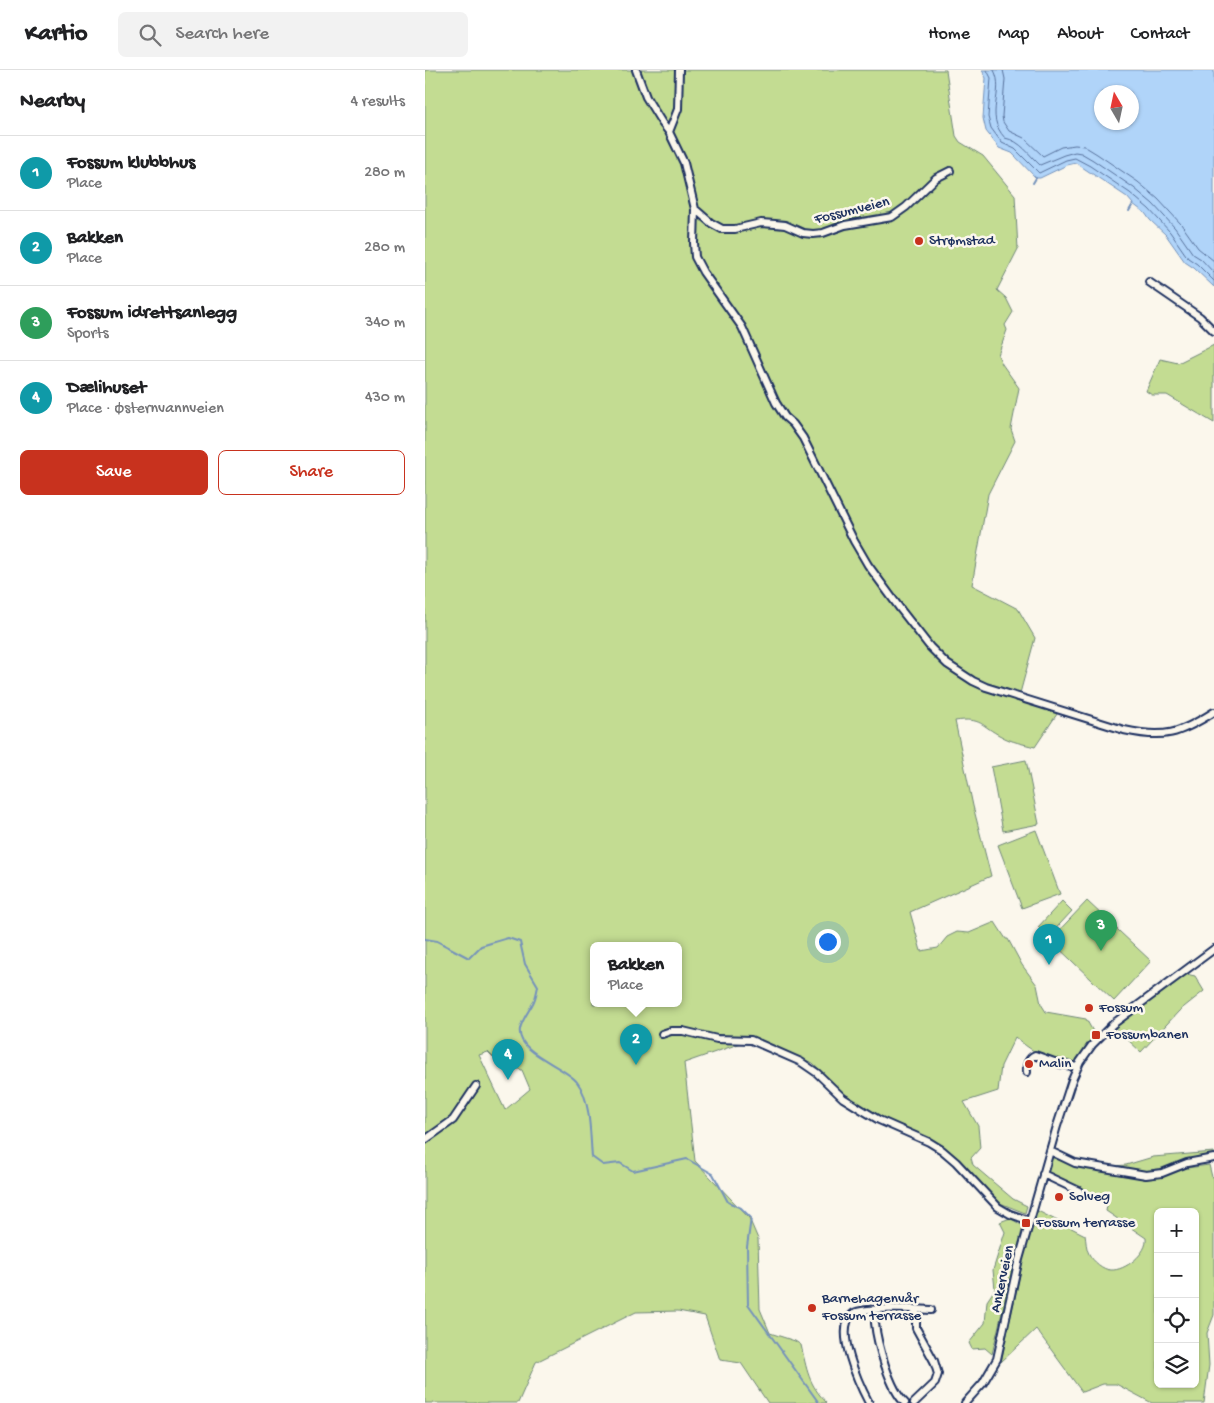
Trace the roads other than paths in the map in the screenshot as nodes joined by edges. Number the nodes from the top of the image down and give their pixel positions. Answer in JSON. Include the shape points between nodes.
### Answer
{"nodes":[{"id":1,"x":636,"y":70,"type":"edge"},
{"id":2,"x":679,"y":70,"type":"edge"},
{"id":3,"x":669,"y":132,"type":"junction"},
{"id":4,"x":949,"y":170,"type":"dead end"},
{"id":5,"x":695,"y":209,"type":"junction"},
{"id":6,"x":1149,"y":282,"type":"dead end"},
{"id":7,"x":1214,"y":330,"type":"edge"},
{"id":8,"x":1214,"y":712,"type":"edge"},
{"id":9,"x":1214,"y":949,"type":"edge"},
{"id":10,"x":662,"y":1034,"type":"dead end"},
{"id":11,"x":1078,"y":1067,"type":"junction"},
{"id":12,"x":1027,"y":1072,"type":"dead end"},
{"id":13,"x":476,"y":1086,"type":"dead end"},
{"id":14,"x":425,"y":1140,"type":"edge"},
{"id":15,"x":1050,"y":1151,"type":"junction"},
{"id":16,"x":1214,"y":1158,"type":"edge"},
{"id":17,"x":1043,"y":1174,"type":"junction"},
{"id":18,"x":1079,"y":1191,"type":"dead end"},
{"id":19,"x":1030,"y":1221,"type":"junction"},
{"id":20,"x":916,"y":1310,"type":"junction"},
{"id":21,"x":931,"y":1310,"type":"dead end"},
{"id":22,"x":875,"y":1323,"type":"dead end"},
{"id":23,"x":869,"y":1403,"type":"edge"},
{"id":24,"x":905,"y":1403,"type":"edge"},
{"id":25,"x":914,"y":1403,"type":"edge"},
{"id":26,"x":965,"y":1403,"type":"edge"}],
"edges":[{"from":1,"to":3,"type":"street","via":[[646,97]]},
{"from":2,"to":3,"type":"street","via":[[678,108]]},
{"from":3,"to":5,"type":"street","via":[[684,163]]},
{"from":4,"to":5,"type":"street","name":"Fossumveien","via":[[892,216],[845,225],[823,233],[803,233],[785,225],[761,223],[722,229]]},
{"from":5,"to":8,"type":"street","via":[[695,257],[703,272],[742,327],[777,403],[785,418],[803,438],[854,541],[901,610],[947,664],[985,687],[1144,735],[1175,732]]},
{"from":6,"to":7,"type":"street"},
{"from":9,"to":11,"type":"street","name":"Ankerveien","via":[[1113,1024],[1092,1045]]},
{"from":10,"to":19,"type":"street","via":[[683,1031],[717,1039],[751,1040],[801,1062],[837,1094],[864,1111],[937,1147],[956,1162],[998,1207]]},
{"from":11,"to":12,"type":"street","via":[[1035,1055],[1029,1060]]},
{"from":11,"to":15,"type":"street","name":"Ankerveien"},
{"from":13,"to":14,"type":"street","via":[[453,1120]]},
{"from":15,"to":16,"type":"street","via":[[1075,1163],[1146,1176]]},
{"from":15,"to":17,"type":"street","name":"Ankerveien"},
{"from":17,"to":18,"type":"street"},
{"from":17,"to":19,"type":"street","name":"Ankerveien"},
{"from":19,"to":26,"type":"street","name":"Ankerveien","via":[[997,1359],[983,1383]]},
{"from":20,"to":21,"type":"street"},
{"from":20,"to":23,"type":"street","via":[[863,1310],[848,1320],[845,1330],[849,1352]]},
{"from":20,"to":25,"type":"street","via":[[917,1328],[938,1374],[935,1383]]},
{"from":22,"to":24,"type":"street","via":[[883,1360]]}]}
